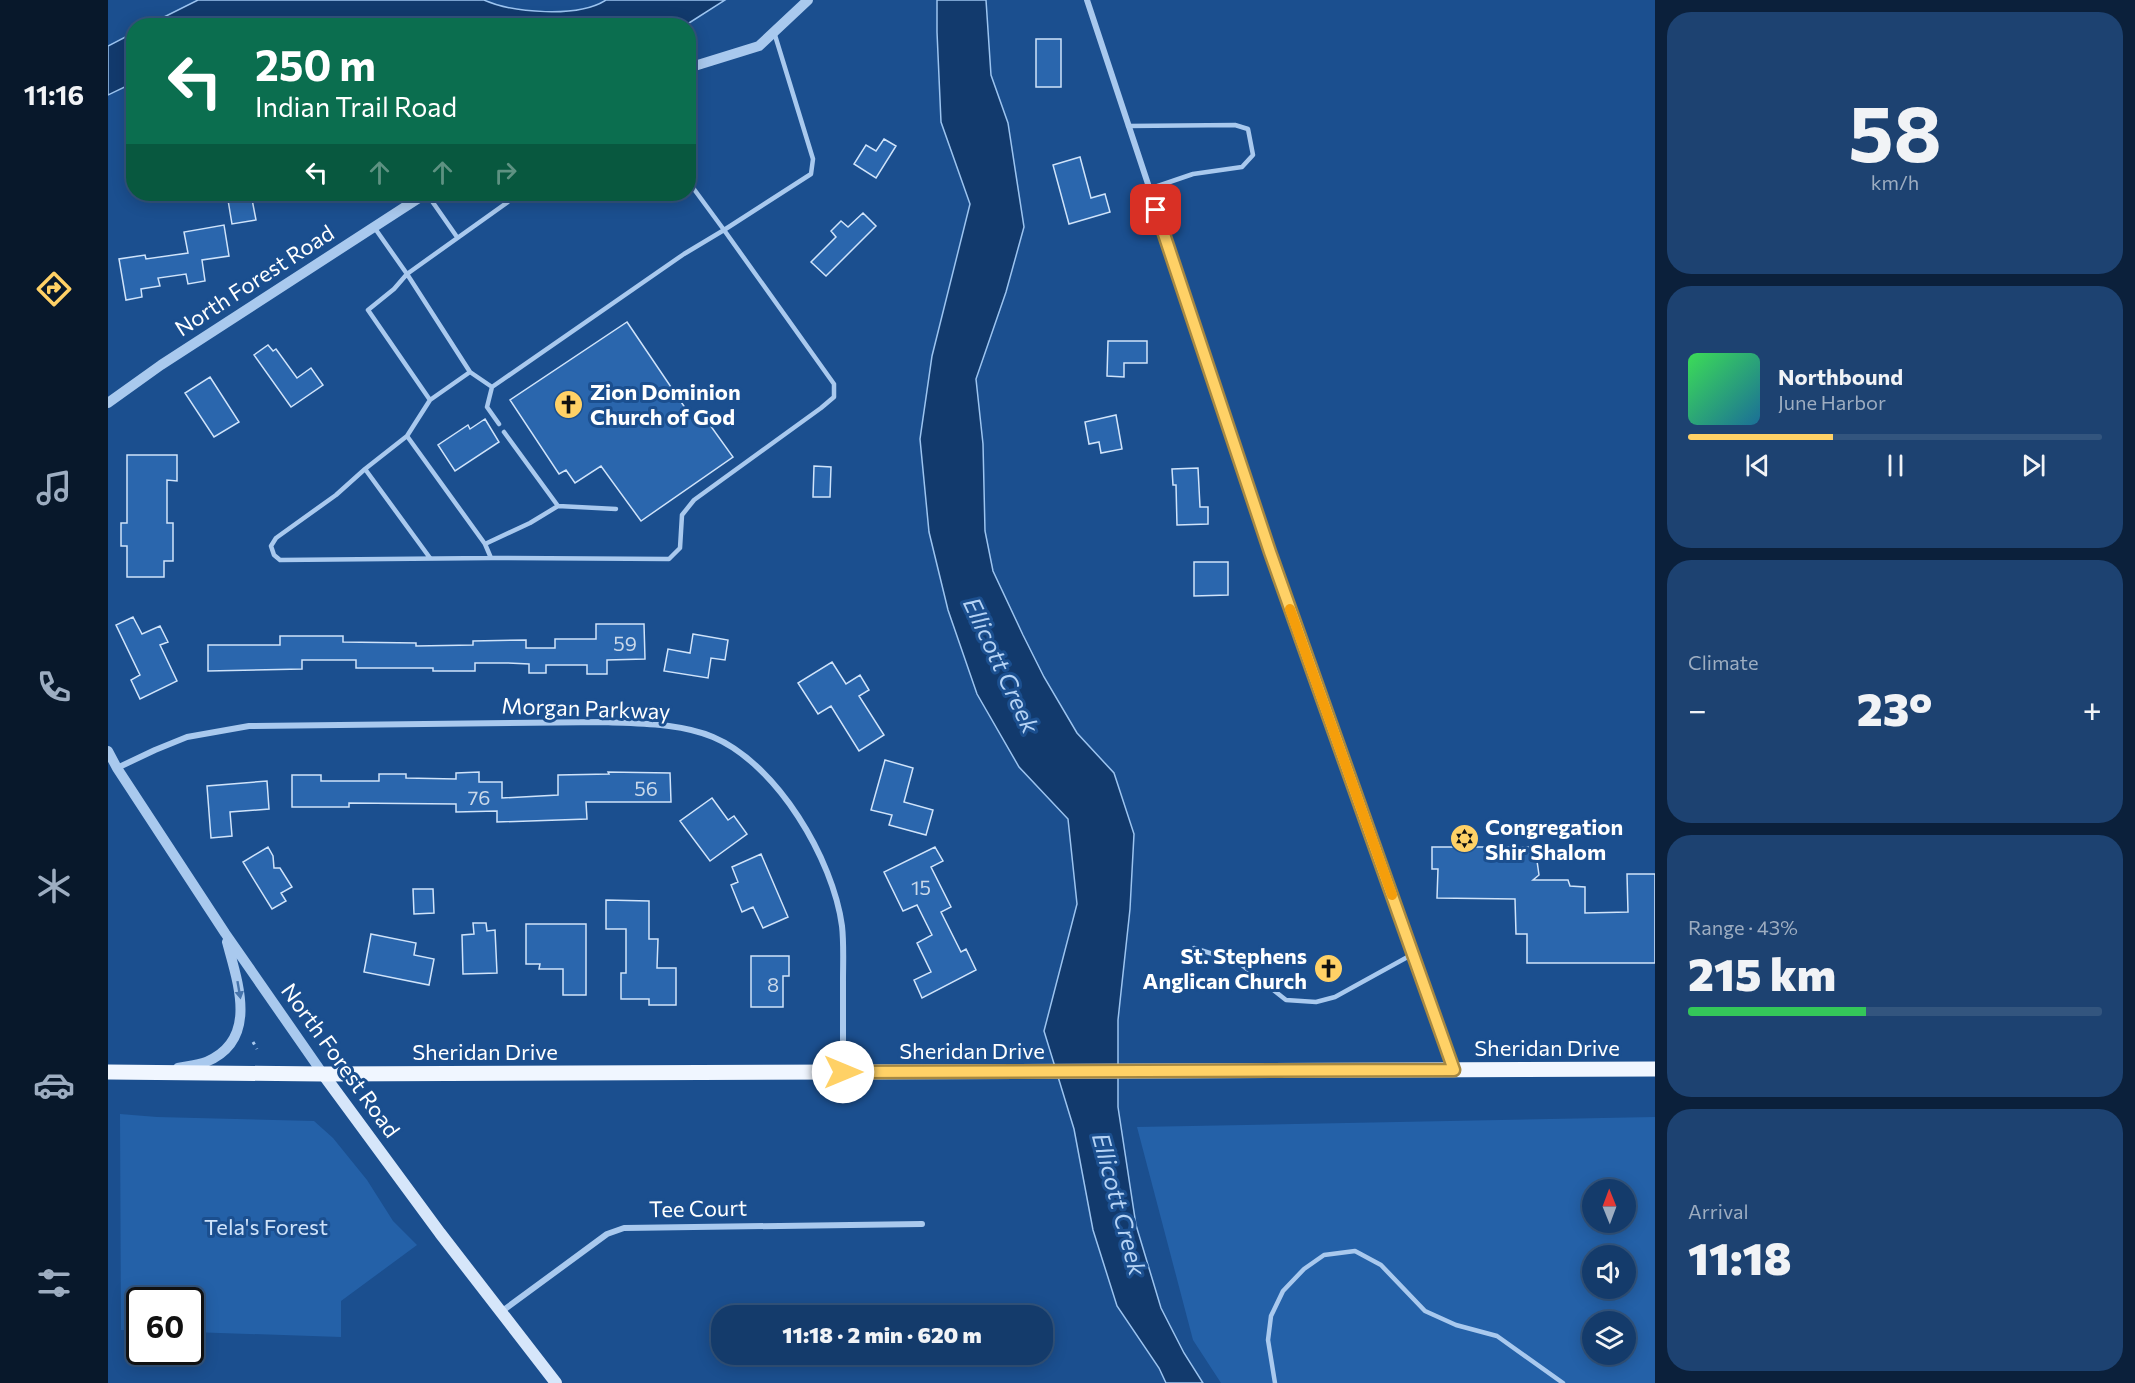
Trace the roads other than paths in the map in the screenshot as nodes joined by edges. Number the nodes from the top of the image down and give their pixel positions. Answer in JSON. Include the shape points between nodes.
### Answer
{"nodes":[{"id":1,"x":808,"y":0,"type":"edge"},
{"id":2,"x":1087,"y":0,"type":"edge"},
{"id":3,"x":774,"y":32,"type":"junction"},
{"id":4,"x":696,"y":66,"type":"edge"},
{"id":5,"x":1128,"y":126,"type":"junction"},
{"id":6,"x":1149,"y":189,"type":"junction"},
{"id":7,"x":696,"y":192,"type":"edge"},
{"id":8,"x":415,"y":201,"type":"edge"},
{"id":9,"x":431,"y":201,"type":"edge"},
{"id":10,"x":509,"y":201,"type":"edge"},
{"id":11,"x":374,"y":226,"type":"junction"},
{"id":12,"x":724,"y":230,"type":"junction"},
{"id":13,"x":457,"y":237,"type":"junction"},
{"id":14,"x":407,"y":274,"type":"junction"},
{"id":15,"x":471,"y":372,"type":"junction"},
{"id":16,"x":492,"y":387,"type":"junction"},
{"id":17,"x":430,"y":400,"type":"junction"},
{"id":18,"x":108,"y":403,"type":"edge"},
{"id":19,"x":499,"y":424,"type":"dead end"},
{"id":20,"x":504,"y":432,"type":"dead end"},
{"id":21,"x":407,"y":436,"type":"junction"},
{"id":22,"x":365,"y":469,"type":"junction"},
{"id":23,"x":558,"y":506,"type":"junction"},
{"id":24,"x":616,"y":508,"type":"dead end"},
{"id":25,"x":485,"y":544,"type":"junction"},
{"id":26,"x":430,"y":558,"type":"junction"},
{"id":27,"x":491,"y":558,"type":"junction"},
{"id":28,"x":108,"y":751,"type":"edge"},
{"id":29,"x":117,"y":768,"type":"junction"},
{"id":30,"x":225,"y":933,"type":"junction"},
{"id":31,"x":1194,"y":948,"type":"dead end"},
{"id":32,"x":1413,"y":954,"type":"junction"},
{"id":33,"x":1454,"y":1070,"type":"junction"},
{"id":34,"x":1655,"y":1070,"type":"edge"},
{"id":35,"x":108,"y":1072,"type":"edge"},
{"id":36,"x":158,"y":1072,"type":"junction"},
{"id":37,"x":843,"y":1072,"type":"junction"},
{"id":38,"x":323,"y":1074,"type":"junction"},
{"id":39,"x":922,"y":1224,"type":"dead end"},
{"id":40,"x":501,"y":1312,"type":"junction"},
{"id":41,"x":556,"y":1383,"type":"edge"},
{"id":42,"x":1275,"y":1383,"type":"edge"},
{"id":43,"x":1563,"y":1383,"type":"edge"}],
"edges":[{"from":1,"to":3,"type":"street"},
{"from":2,"to":5,"type":"street"},
{"from":3,"to":4,"type":"street","via":[[759,46]]},
{"from":3,"to":12,"type":"lane","via":[[813,159],[811,174]]},
{"from":5,"to":6,"type":"street"},
{"from":5,"to":6,"type":"lane","via":[[1235,125],[1248,129],[1253,155],[1242,167],[1193,174]]},
{"from":6,"to":32,"type":"street","via":[[1270,552]]},
{"from":7,"to":12,"type":"lane"},
{"from":8,"to":11,"type":"street","name":"North Forest Road"},
{"from":9,"to":13,"type":"lane"},
{"from":10,"to":13,"type":"lane"},
{"from":11,"to":14,"type":"lane"},
{"from":11,"to":18,"type":"street","name":"North Forest Road"},
{"from":12,"to":16,"type":"lane"},
{"from":12,"to":27,"type":"lane","via":[[834,384],[834,397],[694,500],[682,515],[680,548],[669,559]]},
{"from":13,"to":14,"type":"lane"},
{"from":14,"to":15,"type":"lane"},
{"from":14,"to":17,"type":"lane","via":[[368,310]]},
{"from":15,"to":16,"type":"lane"},
{"from":15,"to":17,"type":"lane"},
{"from":16,"to":19,"type":"lane","via":[[487,407]]},
{"from":17,"to":21,"type":"lane"},
{"from":20,"to":23,"type":"lane"},
{"from":21,"to":22,"type":"lane"},
{"from":21,"to":25,"type":"lane"},
{"from":22,"to":26,"type":"lane"},
{"from":22,"to":26,"type":"lane","via":[[276,538],[271,546],[274,555],[280,560]]},
{"from":23,"to":24,"type":"lane"},
{"from":23,"to":25,"type":"lane"},
{"from":25,"to":27,"type":"lane"},
{"from":26,"to":27,"type":"lane"},
{"from":28,"to":29,"type":"street","name":"North Forest Road"},
{"from":29,"to":30,"type":"street","name":"North Forest Road"},
{"from":29,"to":37,"type":"street","name":"Morgan Parkway","via":[[187,737],[249,726],[605,722],[658,724],[711,736],[732,746],[763,772],[815,843],[829,874],[842,927]]},
{"from":30,"to":36,"type":"street","one_way":true,"via":[[242,1007],[237,1033],[228,1046],[205,1062]]},
{"from":30,"to":38,"type":"street","name":"North Forest Road"},
{"from":31,"to":32,"type":"lane","via":[[1238,963],[1286,1000],[1316,1002],[1335,997]]},
{"from":32,"to":33,"type":"street"},
{"from":33,"to":34,"type":"main road","name":"Sheridan Drive"},
{"from":33,"to":37,"type":"main road","name":"Sheridan Drive"},
{"from":35,"to":36,"type":"main road","name":"Sheridan Drive"},
{"from":36,"to":38,"type":"main road","name":"Sheridan Drive"},
{"from":37,"to":38,"type":"main road","name":"Sheridan Drive"},
{"from":38,"to":40,"type":"main road","name":"North Forest Road"},
{"from":39,"to":40,"type":"street","name":"Tee Court","via":[[624,1228],[607,1234]]},
{"from":40,"to":41,"type":"main road","name":"North Forest Road"},
{"from":42,"to":43,"type":"lane","via":[[1268,1340],[1271,1316],[1283,1292],[1304,1269],[1324,1255],[1355,1251],[1381,1265],[1425,1311],[1456,1325],[1497,1336]]}]}
